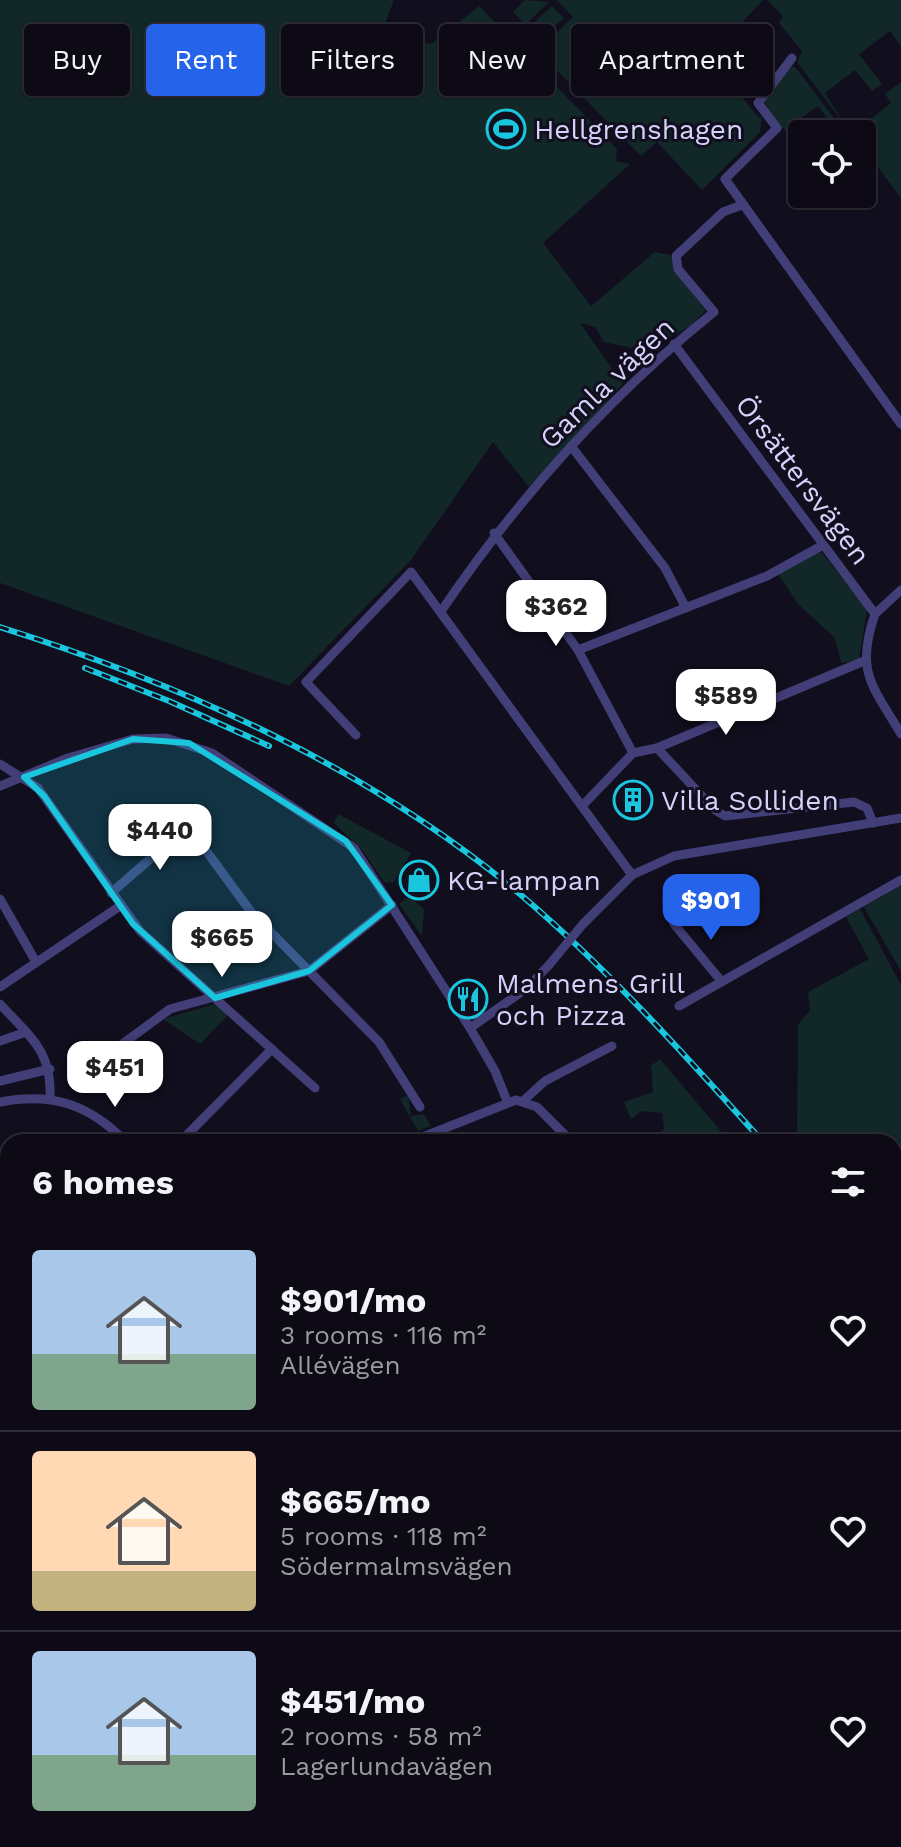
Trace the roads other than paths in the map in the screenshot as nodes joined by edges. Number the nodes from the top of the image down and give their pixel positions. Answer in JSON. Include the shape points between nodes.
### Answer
{"nodes":[{"id":1,"x":792,"y":58,"type":"dead end"},
{"id":2,"x":742,"y":205,"type":"junction"},
{"id":3,"x":674,"y":344,"type":"junction"},
{"id":4,"x":901,"y":424,"type":"edge"},
{"id":5,"x":571,"y":446,"type":"junction"},
{"id":6,"x":494,"y":533,"type":"junction"},
{"id":7,"x":823,"y":545,"type":"junction"},
{"id":8,"x":901,"y":590,"type":"edge"},
{"id":9,"x":686,"y":608,"type":"junction"},
{"id":10,"x":442,"y":610,"type":"junction"},
{"id":11,"x":875,"y":614,"type":"junction"},
{"id":12,"x":578,"y":650,"type":"junction"},
{"id":13,"x":864,"y":661,"type":"junction"},
{"id":14,"x":901,"y":734,"type":"edge"},
{"id":15,"x":356,"y":735,"type":"dead end"},
{"id":16,"x":657,"y":748,"type":"junction"},
{"id":17,"x":633,"y":753,"type":"junction"},
{"id":18,"x":0,"y":764,"type":"edge"},
{"id":19,"x":24,"y":777,"type":"junction"},
{"id":20,"x":0,"y":786,"type":"edge"},
{"id":21,"x":583,"y":805,"type":"junction"},
{"id":22,"x":901,"y":818,"type":"edge"},
{"id":23,"x":873,"y":823,"type":"junction"},
{"id":24,"x":632,"y":875,"type":"junction"},
{"id":25,"x":901,"y":880,"type":"edge"},
{"id":26,"x":111,"y":893,"type":"junction"},
{"id":27,"x":0,"y":899,"type":"edge"},
{"id":28,"x":392,"y":905,"type":"junction"},
{"id":29,"x":120,"y":906,"type":"junction"},
{"id":30,"x":674,"y":924,"type":"dead end"},
{"id":31,"x":36,"y":962,"type":"junction"},
{"id":32,"x":309,"y":971,"type":"junction"},
{"id":33,"x":722,"y":982,"type":"junction"},
{"id":34,"x":0,"y":987,"type":"edge"},
{"id":35,"x":215,"y":998,"type":"junction"},
{"id":36,"x":0,"y":1004,"type":"edge"},
{"id":37,"x":679,"y":1006,"type":"dead end"},
{"id":38,"x":470,"y":1028,"type":"junction"},
{"id":39,"x":26,"y":1032,"type":"junction"},
{"id":40,"x":0,"y":1041,"type":"edge"},
{"id":41,"x":612,"y":1046,"type":"dead end"},
{"id":42,"x":272,"y":1049,"type":"junction"},
{"id":43,"x":50,"y":1069,"type":"junction"},
{"id":44,"x":0,"y":1081,"type":"edge"},
{"id":45,"x":72,"y":1081,"type":"dead end"},
{"id":46,"x":315,"y":1088,"type":"dead end"},
{"id":47,"x":50,"y":1098,"type":"junction"},
{"id":48,"x":507,"y":1101,"type":"junction"},
{"id":49,"x":523,"y":1101,"type":"junction"},
{"id":50,"x":0,"y":1102,"type":"edge"},
{"id":51,"x":420,"y":1107,"type":"dead end"},
{"id":52,"x":117,"y":1134,"type":"edge"},
{"id":53,"x":188,"y":1134,"type":"edge"},
{"id":54,"x":429,"y":1134,"type":"edge"},
{"id":55,"x":564,"y":1134,"type":"edge"}],
"edges":[{"from":1,"to":2,"type":"street","via":[[758,103],[777,128],[725,179]]},
{"from":2,"to":3,"type":"street","name":"Gamla vägen","via":[[723,212],[676,256],[678,269],[714,312]]},
{"from":2,"to":4,"type":"street"},
{"from":3,"to":5,"type":"street","name":"Gamla vägen"},
{"from":3,"to":7,"type":"street","name":"Örsättersvägen"},
{"from":5,"to":6,"type":"street","name":"Gamla vägen"},
{"from":5,"to":9,"type":"street","via":[[665,568]]},
{"from":6,"to":10,"type":"street","name":"Gamla vägen"},
{"from":6,"to":12,"type":"street"},
{"from":7,"to":9,"type":"street","via":[[767,576]]},
{"from":7,"to":11,"type":"street","name":"Örsättersvägen"},
{"from":8,"to":11,"type":"street"},
{"from":9,"to":12,"type":"street"},
{"from":10,"to":15,"type":"street","via":[[411,572],[306,682]]},
{"from":10,"to":21,"type":"street"},
{"from":11,"to":13,"type":"street"},
{"from":12,"to":17,"type":"street"},
{"from":13,"to":14,"type":"street"},
{"from":13,"to":16,"type":"street"},
{"from":16,"to":17,"type":"street"},
{"from":16,"to":23,"type":"street","via":[[725,816],[854,802],[867,808]]},
{"from":17,"to":21,"type":"street"},
{"from":18,"to":19,"type":"street"},
{"from":19,"to":20,"type":"street"},
{"from":19,"to":26,"type":"street","via":[[44,796]]},
{"from":19,"to":28,"type":"street","via":[[133,739],[166,738],[200,747],[346,841]]},
{"from":21,"to":24,"type":"street"},
{"from":22,"to":23,"type":"street"},
{"from":23,"to":24,"type":"street","via":[[687,852]]},
{"from":24,"to":38,"type":"street","bridge":true,"via":[[527,988]]},
{"from":25,"to":33,"type":"street"},
{"from":26,"to":29,"type":"street"},
{"from":26,"to":32,"type":"street","via":[[188,826],[251,912]]},
{"from":27,"to":31,"type":"street"},
{"from":28,"to":32,"type":"street"},
{"from":28,"to":38,"type":"street"},
{"from":29,"to":31,"type":"street"},
{"from":29,"to":35,"type":"street","via":[[148,939]]},
{"from":30,"to":33,"type":"street"},
{"from":31,"to":34,"type":"street"},
{"from":32,"to":35,"type":"street"},
{"from":32,"to":51,"type":"street","via":[[379,1042]]},
{"from":33,"to":37,"type":"street"},
{"from":35,"to":42,"type":"street"},
{"from":35,"to":45,"type":"street","via":[[163,1013]]},
{"from":36,"to":39,"type":"street"},
{"from":38,"to":48,"type":"street"},
{"from":39,"to":40,"type":"street"},
{"from":39,"to":43,"type":"street"},
{"from":41,"to":49,"type":"street","via":[[545,1081]]},
{"from":42,"to":46,"type":"street"},
{"from":42,"to":53,"type":"street"},
{"from":43,"to":44,"type":"street"},
{"from":43,"to":47,"type":"street"},
{"from":47,"to":50,"type":"street"},
{"from":47,"to":52,"type":"street","via":[[92,1113]]},
{"from":48,"to":49,"type":"street"},
{"from":48,"to":54,"type":"street"},
{"from":49,"to":55,"type":"street","via":[[537,1107]]}]}
